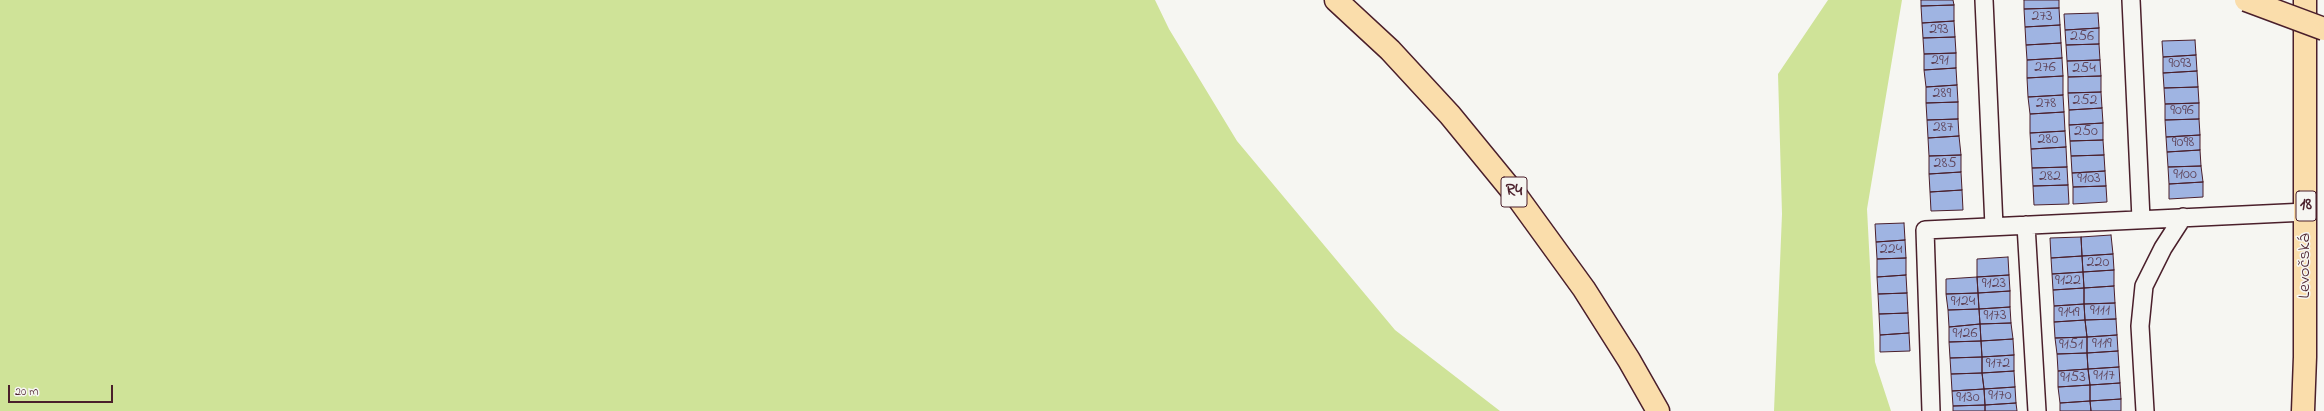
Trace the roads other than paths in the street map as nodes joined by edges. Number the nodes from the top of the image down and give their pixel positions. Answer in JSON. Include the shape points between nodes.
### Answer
{"nodes":[{"id":1,"x":1336,"y":0,"type":"edge"},
{"id":2,"x":1984,"y":0,"type":"edge"},
{"id":3,"x":2132,"y":0,"type":"edge"},
{"id":4,"x":2246,"y":0,"type":"edge"},
{"id":5,"x":2294,"y":0,"type":"edge"},
{"id":6,"x":2305,"y":0,"type":"edge"},
{"id":7,"x":2315,"y":30,"type":"edge"},
{"id":8,"x":2306,"y":212,"type":"junction"},
{"id":9,"x":2184,"y":217,"type":"junction"},
{"id":10,"x":2141,"y":219,"type":"junction"},
{"id":11,"x":2026,"y":225,"type":"junction"},
{"id":12,"x":1994,"y":226,"type":"junction"},
{"id":13,"x":1658,"y":411,"type":"edge"},
{"id":14,"x":1931,"y":411,"type":"edge"},
{"id":15,"x":2038,"y":411,"type":"edge"},
{"id":16,"x":2144,"y":411,"type":"edge"},
{"id":17,"x":2303,"y":411,"type":"edge"}],
"edges":[{"from":1,"to":13,"type":"main road","number":"R4","via":[[1390,50],[1450,115],[1518,198],[1584,289]]},
{"from":2,"to":12,"type":"lane"},
{"from":3,"to":10,"type":"lane"},
{"from":4,"to":7,"type":"main road","bridge":true},
{"from":5,"to":7,"type":"lane"},
{"from":6,"to":7,"type":"main road","name":"Levočská","number":"18"},
{"from":7,"to":8,"type":"main road","name":"Levočská","number":"18"},
{"from":8,"to":9,"type":"lane"},
{"from":8,"to":17,"type":"main road","name":"Levočská","number":"18"},
{"from":9,"to":10,"type":"lane"},
{"from":9,"to":16,"type":"lane","via":[[2144,286],[2140,326]]},
{"from":10,"to":11,"type":"lane"},
{"from":11,"to":12,"type":"lane"},
{"from":11,"to":15,"type":"lane"},
{"from":12,"to":14,"type":"lane","via":[[1924,230]]}]}
